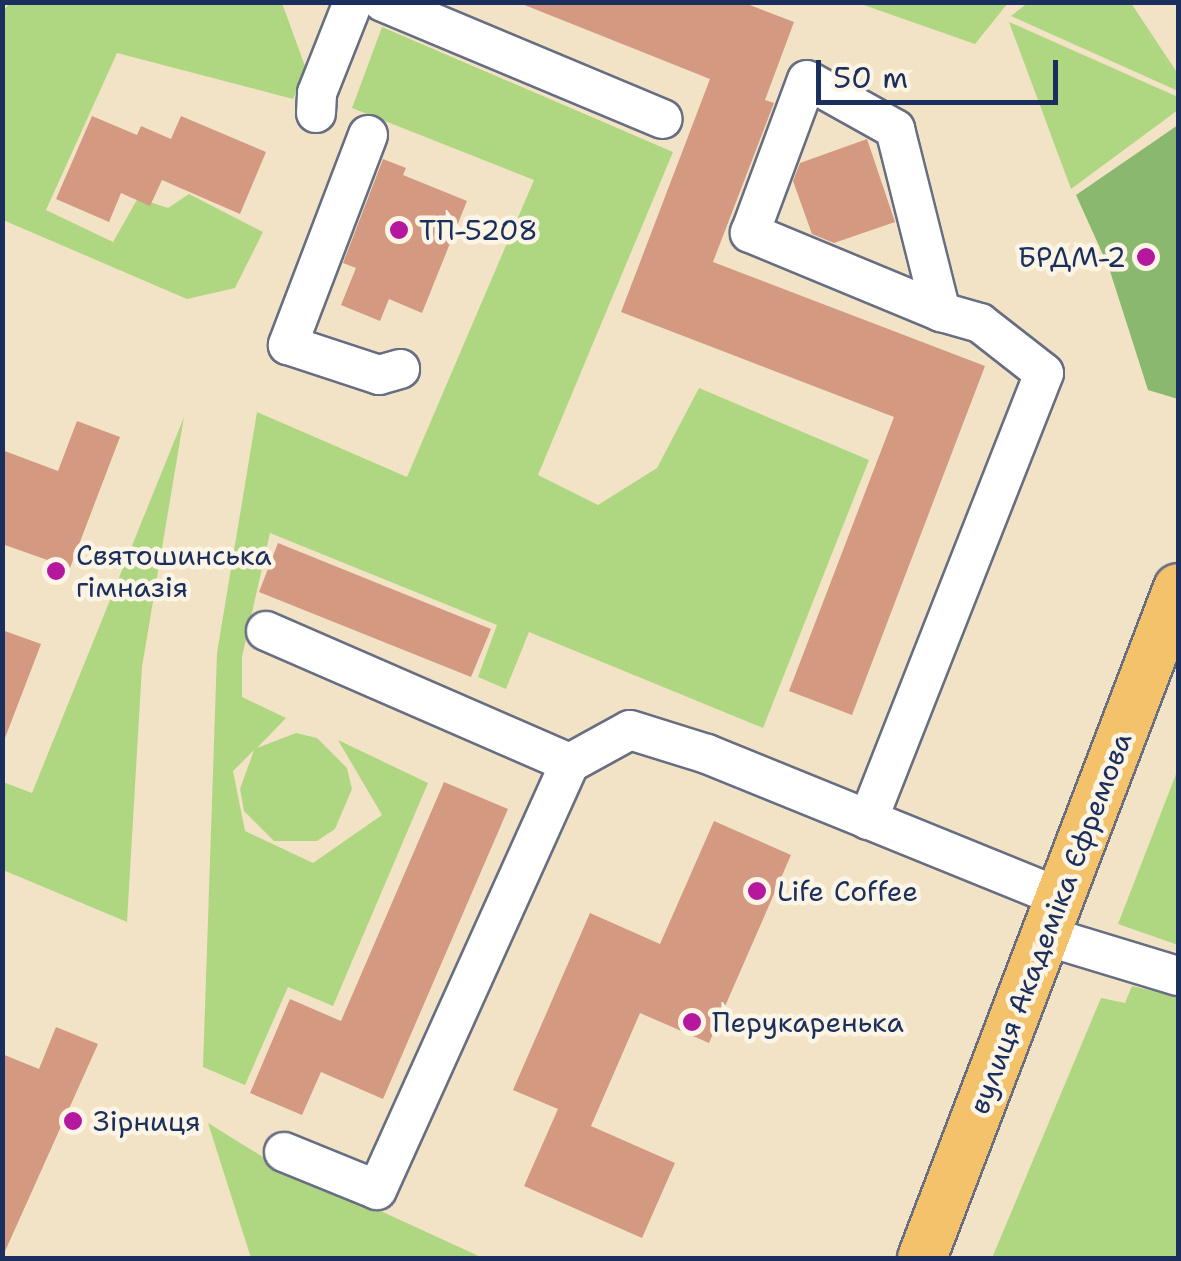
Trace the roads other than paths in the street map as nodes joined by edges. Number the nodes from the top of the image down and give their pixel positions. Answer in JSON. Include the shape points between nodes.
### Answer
{"nodes":[{"id":1,"x":352,"y":2,"type":"edge"},
{"id":2,"x":383,"y":2,"type":"edge"},
{"id":3,"x":316,"y":113,"type":"dead end"},
{"id":4,"x":663,"y":119,"type":"dead end"},
{"id":5,"x":368,"y":135,"type":"dead end"},
{"id":6,"x":941,"y":312,"type":"junction"},
{"id":7,"x":400,"y":369,"type":"dead end"},
{"id":8,"x":1178,"y":588,"type":"edge"},
{"id":9,"x":266,"y":631,"type":"dead end"},
{"id":10,"x":570,"y":763,"type":"junction"},
{"id":11,"x":868,"y":820,"type":"junction"},
{"id":12,"x":1053,"y":917,"type":"junction"},
{"id":13,"x":1178,"y":976,"type":"edge"},
{"id":14,"x":284,"y":1152,"type":"dead end"},
{"id":15,"x":922,"y":1258,"type":"edge"}],
"edges":[{"from":1,"to":3,"type":"lane","via":[[317,93]]},
{"from":2,"to":4,"type":"lane"},
{"from":5,"to":7,"type":"lane","via":[[288,345],[379,375]]},
{"from":6,"to":6,"type":"lane","via":[[750,233],[807,80],[896,130]]},
{"from":6,"to":11,"type":"lane","via":[[980,322],[1044,373]]},
{"from":8,"to":12,"type":"main road","name":"вулиця Академіка Єфремова"},
{"from":9,"to":10,"type":"lane"},
{"from":10,"to":11,"type":"lane","via":[[630,730]]},
{"from":10,"to":14,"type":"lane","via":[[377,1190]]},
{"from":11,"to":12,"type":"lane"},
{"from":12,"to":13,"type":"lane"},
{"from":12,"to":15,"type":"main road","name":"вулиця Академіка Єфремова"}]}
